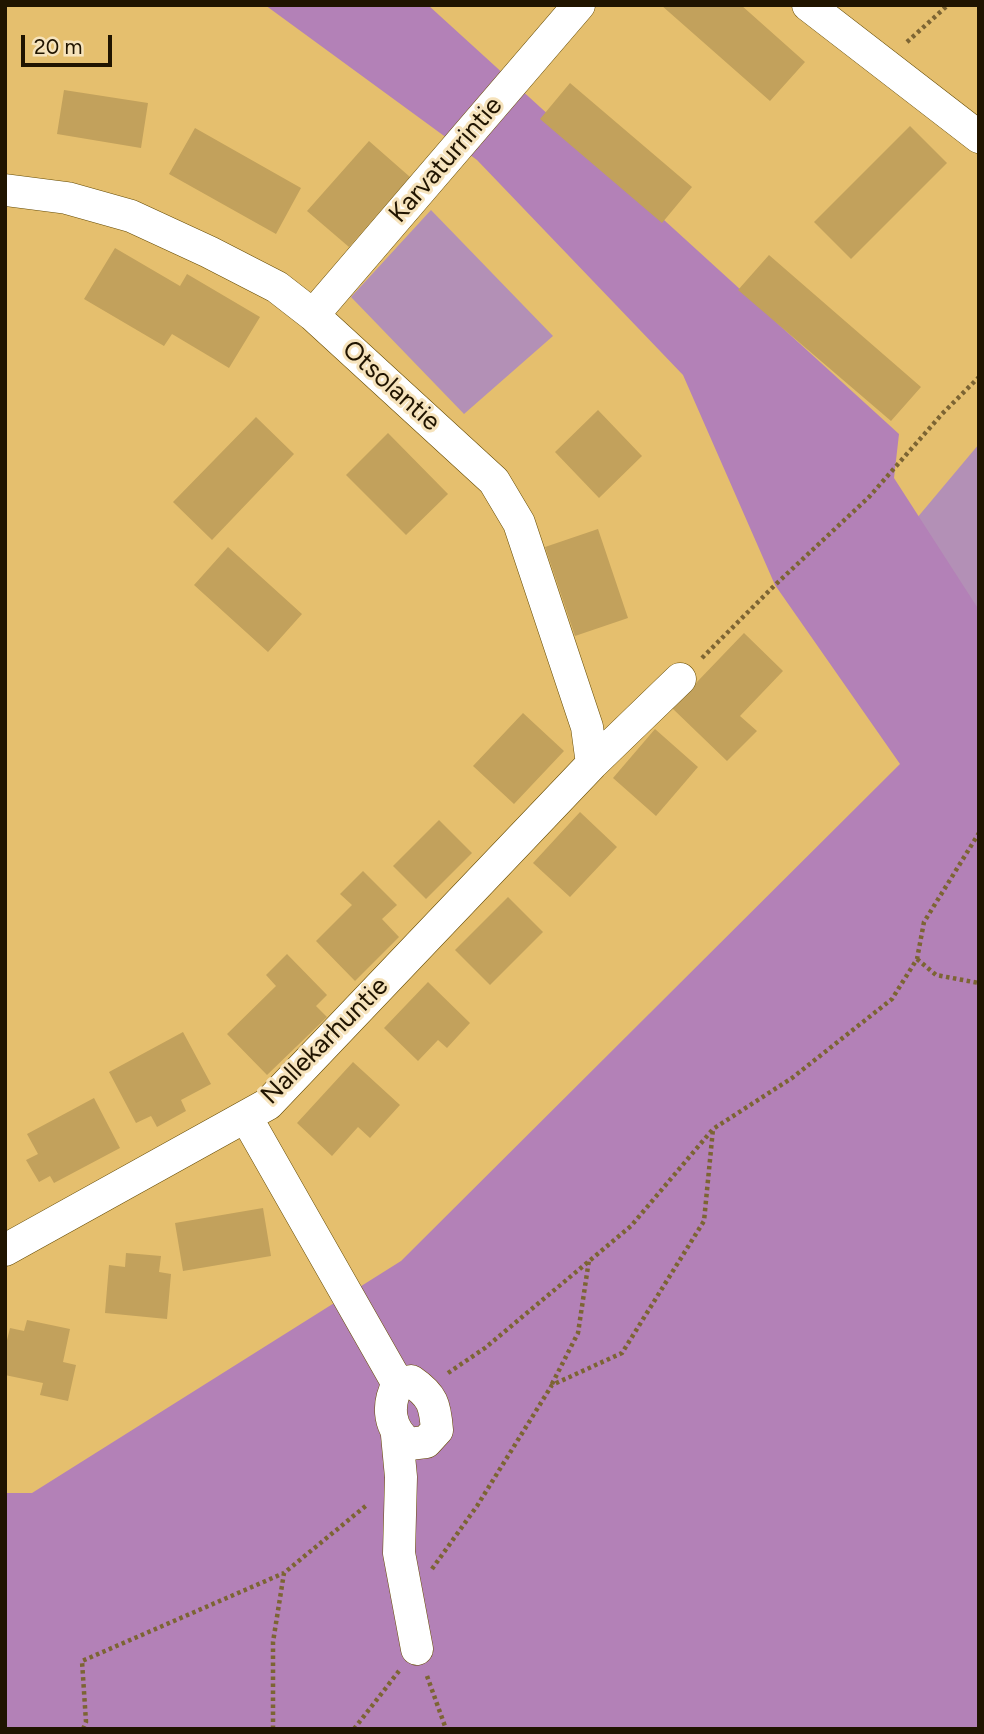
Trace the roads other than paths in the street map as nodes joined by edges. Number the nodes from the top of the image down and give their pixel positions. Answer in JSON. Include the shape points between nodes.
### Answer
{"nodes":[{"id":1,"x":579,"y":5,"type":"edge"},
{"id":2,"x":808,"y":5,"type":"edge"},
{"id":3,"x":979,"y":138,"type":"edge"},
{"id":4,"x":5,"y":190,"type":"edge"},
{"id":5,"x":313,"y":315,"type":"junction"},
{"id":6,"x":680,"y":679,"type":"road end"},
{"id":7,"x":592,"y":764,"type":"junction"},
{"id":8,"x":246,"y":1117,"type":"junction"},
{"id":9,"x":5,"y":1250,"type":"edge"},
{"id":10,"x":411,"y":1387,"type":"junction"},
{"id":11,"x":397,"y":1435,"type":"junction"},
{"id":12,"x":417,"y":1649,"type":"road end"}],
"edges":[{"from":1,"to":5,"type":"street","name":"Karvaturrintie"},
{"from":2,"to":3,"type":"street"},
{"from":4,"to":5,"type":"street","name":"Otsolantie","via":[[67,198],[131,216],[278,287]]},
{"from":5,"to":7,"type":"street","name":"Otsolantie","via":[[494,481],[519,523],[587,727]]},
{"from":6,"to":7,"type":"street","name":"Nallekarhuntie"},
{"from":7,"to":8,"type":"street","name":"Nallekarhuntie","via":[[268,1104]]},
{"from":8,"to":9,"type":"street","name":"Nallekarhuntie"},
{"from":8,"to":10,"type":"street"},
{"from":10,"to":11,"type":"street","via":[[391,1396]]},
{"from":10,"to":11,"type":"street","via":[[435,1405],[437,1430],[426,1441],[409,1444]]},
{"from":11,"to":12,"type":"street","via":[[399,1553]]}]}
